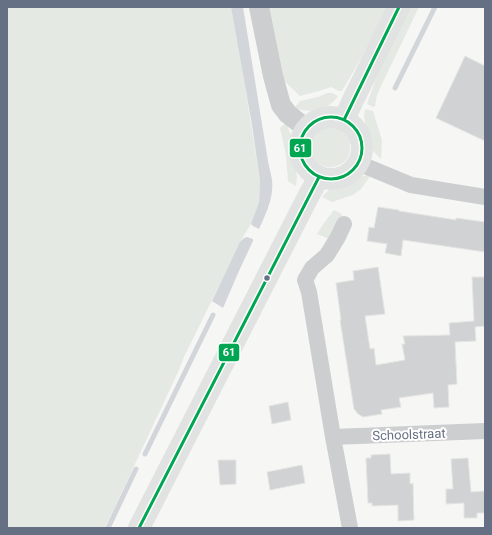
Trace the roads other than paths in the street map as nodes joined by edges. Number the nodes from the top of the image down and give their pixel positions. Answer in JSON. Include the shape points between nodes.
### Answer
{"nodes":[{"id":1,"x":259,"y":7,"type":"edge"},
{"id":2,"x":398,"y":7,"type":"edge"},
{"id":3,"x":344,"y":120,"type":"junction"},
{"id":4,"x":307,"y":129,"type":"junction"},
{"id":5,"x":358,"y":163,"type":"junction"},
{"id":6,"x":319,"y":176,"type":"junction"},
{"id":7,"x":485,"y":197,"type":"edge"},
{"id":8,"x":344,"y":224,"type":"dead end"},
{"id":9,"x":485,"y":431,"type":"edge"},
{"id":10,"x":333,"y":437,"type":"junction"},
{"id":11,"x":140,"y":528,"type":"edge"},
{"id":12,"x":350,"y":528,"type":"edge"}],
"edges":[{"from":1,"to":4,"type":"street","via":[[281,105]]},
{"from":2,"to":3,"type":"main road"},
{"from":3,"to":4,"type":"main road","via":[[324,118]]},
{"from":3,"to":5,"type":"main road","via":[[357,131],[360,138],[362,151]]},
{"from":4,"to":6,"type":"main road","via":[[300,150],[306,166]]},
{"from":5,"to":6,"type":"main road","via":[[353,170],[337,178]]},
{"from":5,"to":7,"type":"street","via":[[411,185]]},
{"from":6,"to":11,"type":"main road"},
{"from":8,"to":10,"type":"street","via":[[327,255],[312,268],[305,280]]},
{"from":9,"to":10,"type":"street","name":"Schoolstraat"},
{"from":10,"to":12,"type":"street"}]}
